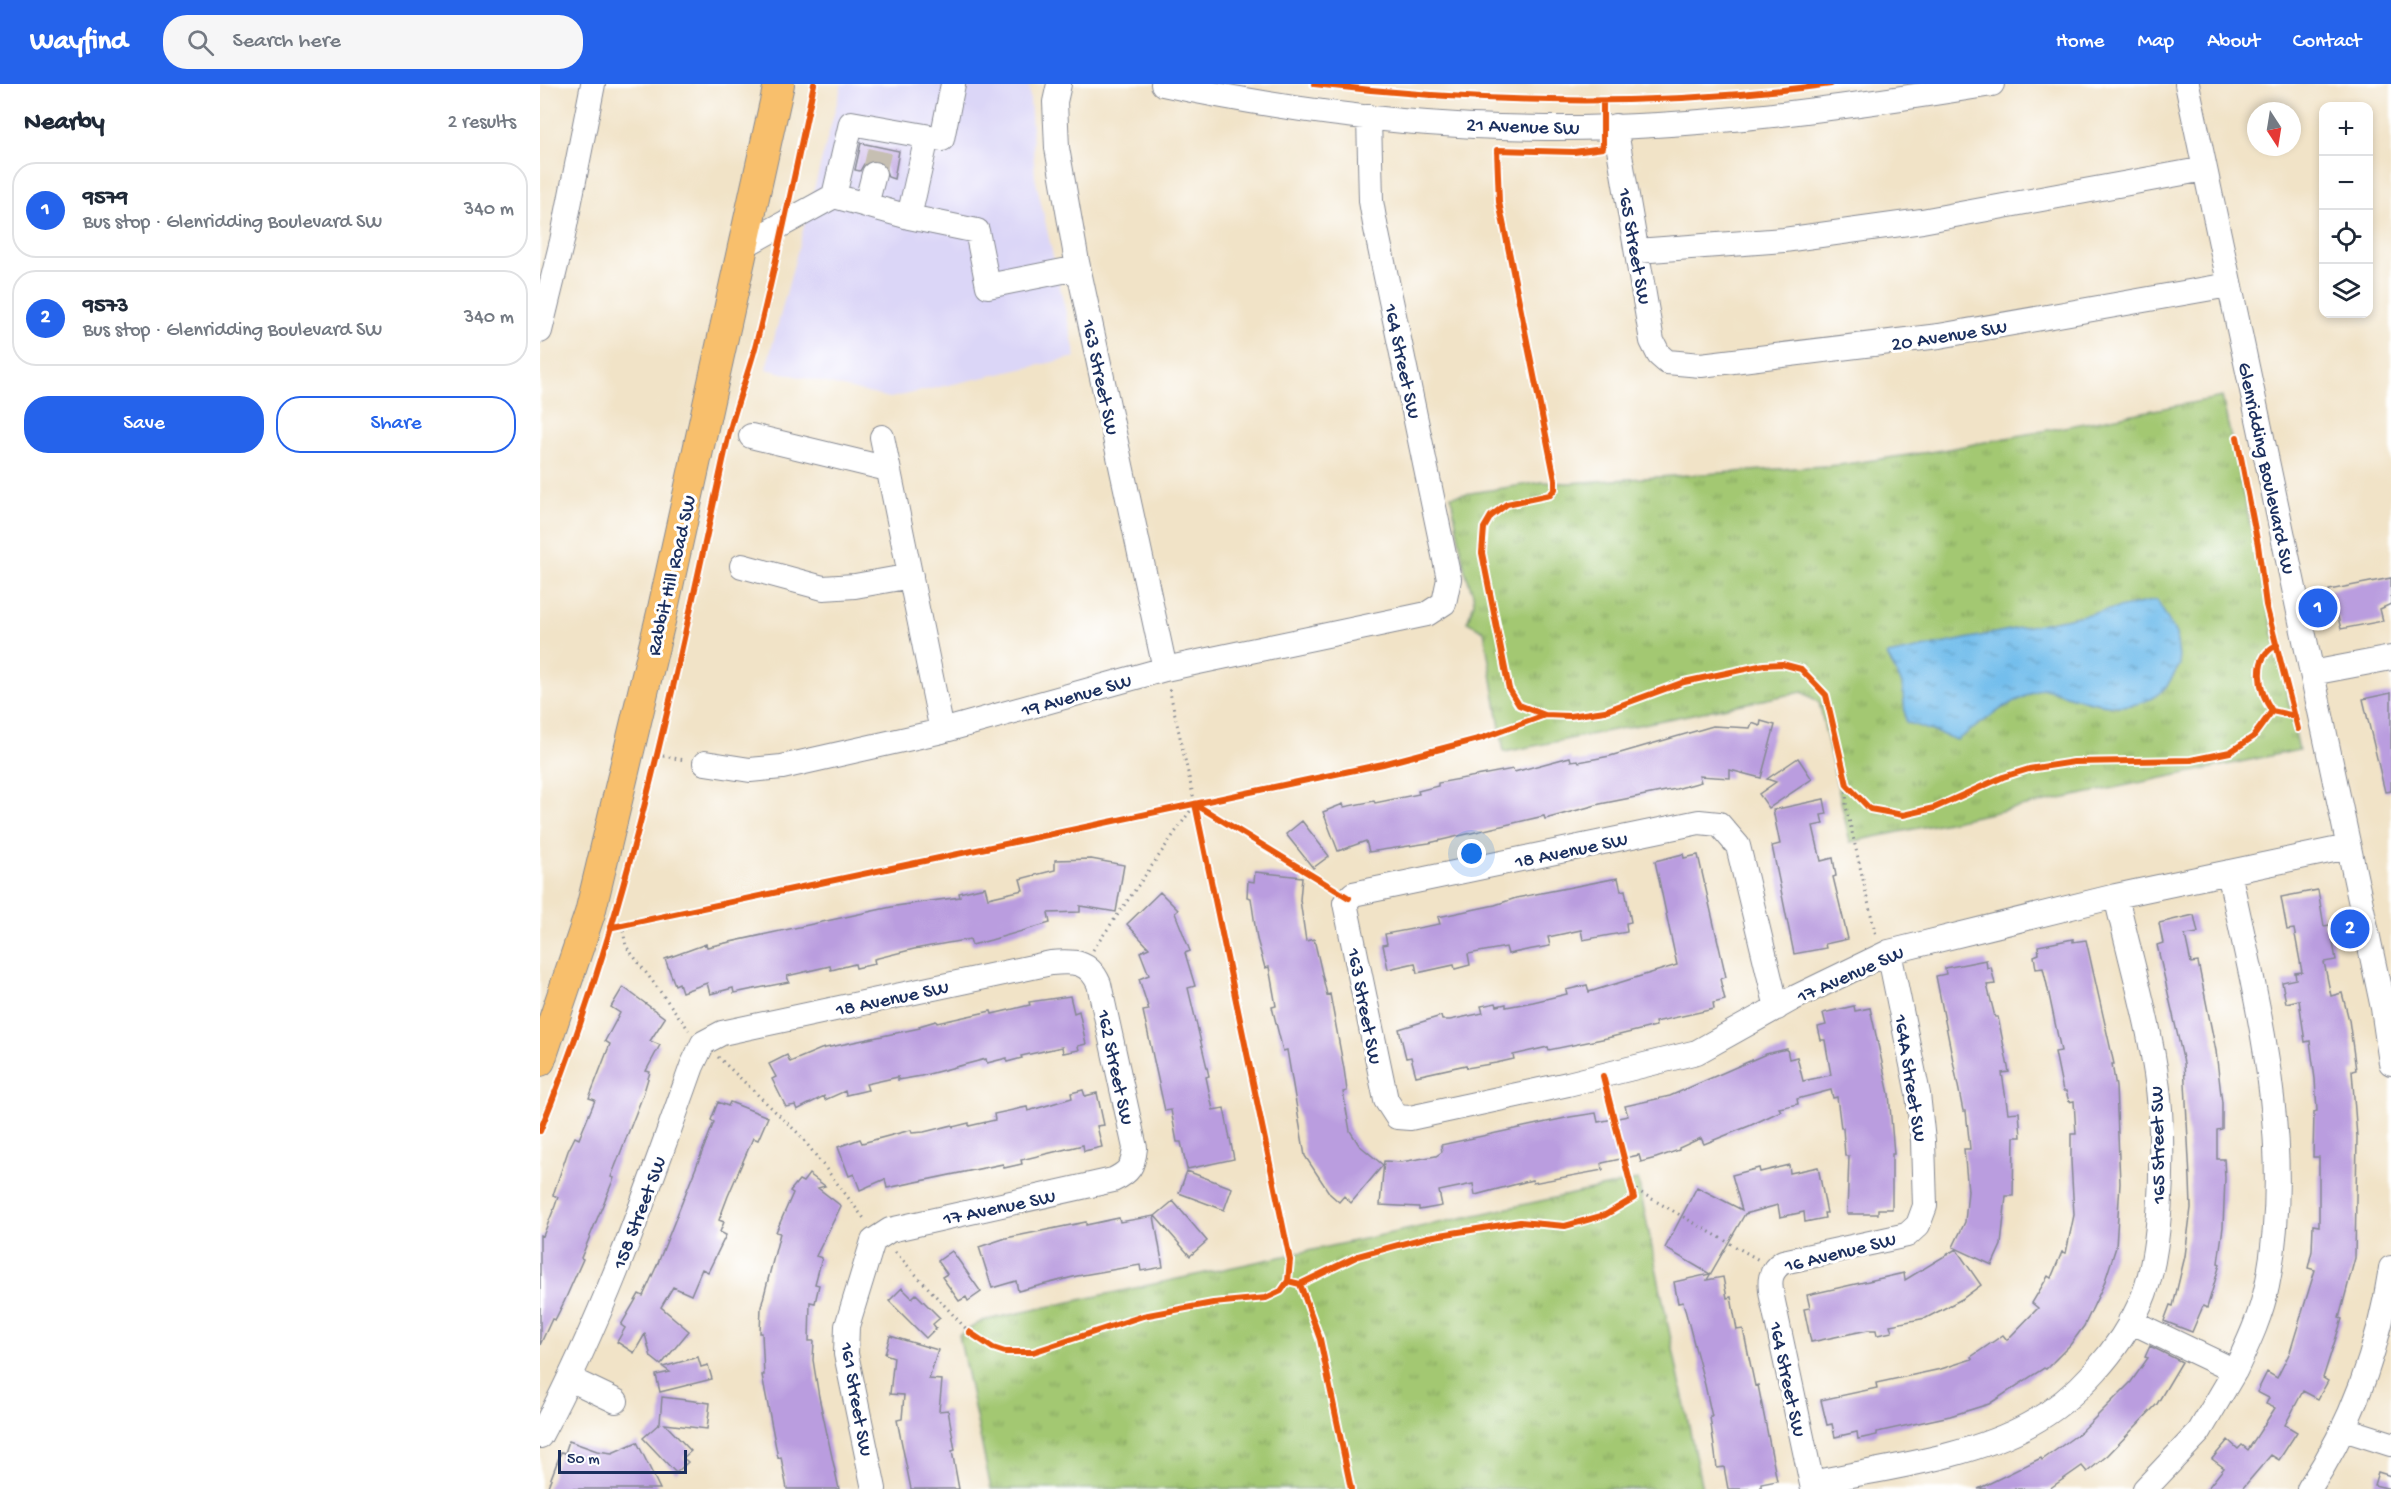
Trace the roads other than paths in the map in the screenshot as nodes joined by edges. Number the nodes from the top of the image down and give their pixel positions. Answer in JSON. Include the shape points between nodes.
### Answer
{"nodes":[{"id":1,"x":593,"y":84,"type":"edge"},
{"id":2,"x":779,"y":84,"type":"edge"},
{"id":3,"x":953,"y":84,"type":"edge"},
{"id":4,"x":1059,"y":84,"type":"edge"},
{"id":5,"x":1163,"y":84,"type":"edge"},
{"id":6,"x":1992,"y":84,"type":"edge"},
{"id":7,"x":2187,"y":84,"type":"edge"},
{"id":8,"x":1369,"y":117,"type":"junction"},
{"id":9,"x":1615,"y":126,"type":"junction"},
{"id":10,"x":927,"y":137,"type":"junction"},
{"id":11,"x":2205,"y":169,"type":"junction"},
{"id":12,"x":874,"y":174,"type":"tunnel mouth"},
{"id":13,"x":834,"y":196,"type":"junction"},
{"id":14,"x":866,"y":205,"type":"junction"},
{"id":15,"x":909,"y":217,"type":"junction"},
{"id":16,"x":745,"y":245,"type":"junction"},
{"id":17,"x":1637,"y":251,"type":"junction"},
{"id":18,"x":1078,"y":268,"type":"junction"},
{"id":19,"x":2229,"y":285,"type":"junction"},
{"id":20,"x":540,"y":331,"type":"edge"},
{"id":21,"x":1667,"y":362,"type":"joint"},
{"id":22,"x":751,"y":435,"type":"dead end"},
{"id":23,"x":882,"y":437,"type":"dead end"},
{"id":24,"x":888,"y":469,"type":"junction"},
{"id":25,"x":742,"y":566,"type":"dead end"},
{"id":26,"x":911,"y":576,"type":"junction"},
{"id":27,"x":1444,"y":603,"type":"joint"},
{"id":28,"x":2391,"y":658,"type":"edge"},
{"id":29,"x":1165,"y":669,"type":"junction"},
{"id":30,"x":2312,"y":673,"type":"junction"},
{"id":31,"x":942,"y":731,"type":"junction"},
{"id":32,"x":705,"y":763,"type":"road end"},
{"id":33,"x":2348,"y":847,"type":"junction"},
{"id":34,"x":2229,"y":872,"type":"junction"},
{"id":35,"x":1353,"y":894,"type":"joint"},
{"id":36,"x":2116,"y":896,"type":"junction"},
{"id":37,"x":1885,"y":954,"type":"junction"},
{"id":38,"x":1084,"y":964,"type":"joint"},
{"id":39,"x":1777,"y":1008,"type":"junction"},
{"id":40,"x":704,"y":1043,"type":"joint"},
{"id":41,"x":540,"y":1061,"type":"edge"},
{"id":42,"x":2391,"y":1063,"type":"edge"},
{"id":43,"x":1397,"y":1117,"type":"joint"},
{"id":44,"x":1127,"y":1173,"type":"joint"},
{"id":45,"x":1925,"y":1206,"type":"joint"},
{"id":46,"x":876,"y":1238,"type":"joint"},
{"id":47,"x":1773,"y":1268,"type":"joint"},
{"id":48,"x":2391,"y":1268,"type":"edge"},
{"id":49,"x":2387,"y":1319,"type":"edge"},
{"id":50,"x":2130,"y":1321,"type":"junction"},
{"id":51,"x":2235,"y":1371,"type":"junction"},
{"id":52,"x":570,"y":1379,"type":"junction"},
{"id":53,"x":616,"y":1401,"type":"dead end"},
{"id":54,"x":2344,"y":1429,"type":"junction"},
{"id":55,"x":540,"y":1436,"type":"edge"},
{"id":56,"x":2391,"y":1444,"type":"edge"},
{"id":57,"x":1812,"y":1486,"type":"edge"},
{"id":58,"x":874,"y":1489,"type":"edge"},
{"id":59,"x":2145,"y":1489,"type":"edge"},
{"id":60,"x":2309,"y":1489,"type":"edge"}],
"edges":[{"from":1,"to":20,"type":"street"},
{"from":2,"to":16,"type":"main road","name":"Rabbit Hill Road SW"},
{"from":3,"to":10,"type":"street","via":[[942,139]]},
{"from":4,"to":18,"type":"street","name":"163 Street SW","via":[[1055,102],[1057,148]]},
{"from":5,"to":8,"type":"street","name":"21 Avenue SW"},
{"from":6,"to":9,"type":"street","name":"21 Avenue SW","via":[[1737,120]]},
{"from":7,"to":11,"type":"street","name":"Glenridding Boulevard SW"},
{"from":8,"to":9,"type":"street","name":"21 Avenue SW","via":[[1545,128]]},
{"from":8,"to":27,"type":"street","name":"164 Street SW","via":[[1375,224],[1449,579]]},
{"from":9,"to":17,"type":"street","name":"165 Street SW"},
{"from":10,"to":13,"type":"street","via":[[883,139],[851,123]]},
{"from":10,"to":15,"type":"street"},
{"from":11,"to":17,"type":"street","via":[[1899,224],[1784,240]]},
{"from":11,"to":19,"type":"street","name":"Glenridding Boulevard SW"},
{"from":12,"to":14,"type":"street"},
{"from":13,"to":14,"type":"street"},
{"from":13,"to":16,"type":"street"},
{"from":14,"to":15,"type":"street"},
{"from":15,"to":18,"type":"street","via":[[977,231],[988,286]]},
{"from":16,"to":41,"type":"main road","name":"Rabbit Hill Road SW","via":[[590,914]]},
{"from":17,"to":21,"type":"street","name":"165 Street SW","via":[[1652,340]]},
{"from":18,"to":29,"type":"street","name":"163 Street SW"},
{"from":19,"to":21,"type":"street","name":"20 Avenue SW","via":[[1867,347],[1701,365]]},
{"from":19,"to":30,"type":"street","name":"Glenridding Boulevard SW"},
{"from":22,"to":24,"type":"street"},
{"from":23,"to":24,"type":"street"},
{"from":24,"to":26,"type":"street"},
{"from":25,"to":26,"type":"street","via":[[823,588]]},
{"from":26,"to":31,"type":"street"},
{"from":27,"to":29,"type":"street","name":"19 Avenue SW","via":[[1427,615]]},
{"from":28,"to":30,"type":"street"},
{"from":29,"to":31,"type":"street","name":"19 Avenue SW"},
{"from":30,"to":33,"type":"street","name":"Glenridding Boulevard SW"},
{"from":31,"to":32,"type":"street","name":"19 Avenue SW","via":[[782,767],[750,770]]},
{"from":33,"to":34,"type":"street","name":"17 Avenue SW"},
{"from":33,"to":42,"type":"street","name":"Glenridding Boulevard SW"},
{"from":34,"to":36,"type":"street","name":"17 Avenue SW"},
{"from":34,"to":51,"type":"street","via":[[2274,1091],[2276,1156],[2274,1229],[2267,1286]]},
{"from":35,"to":39,"type":"street","name":"18 Avenue SW","via":[[1700,822],[1719,824],[1738,846]]},
{"from":35,"to":43,"type":"street","name":"163 Street SW","via":[[1345,903],[1349,925],[1386,1100]]},
{"from":36,"to":37,"type":"street","name":"17 Avenue SW"},
{"from":36,"to":50,"type":"street","name":"165 Street SW","via":[[2160,1108],[2156,1243],[2142,1301]]},
{"from":37,"to":39,"type":"street","name":"17 Avenue SW"},
{"from":37,"to":45,"type":"street","name":"164A Street SW","via":[[1918,1094]]},
{"from":38,"to":40,"type":"street","name":"18 Avenue SW","via":[[1051,963],[722,1033]]},
{"from":38,"to":44,"type":"street","name":"162 Street SW","via":[[1099,984],[1135,1148]]},
{"from":39,"to":43,"type":"street","name":"17 Avenue SW","via":[[1697,1052],[1568,1084],[1410,1118]]},
{"from":40,"to":52,"type":"street","name":"158 Street SW"},
{"from":44,"to":46,"type":"street","name":"17 Avenue SW","via":[[1096,1184],[890,1230]]},
{"from":45,"to":47,"type":"street","name":"16 Avenue SW","via":[[1918,1225],[1907,1235],[1793,1258]]},
{"from":46,"to":58,"type":"street","name":"161 Street SW","via":[[853,1300],[846,1354]]},
{"from":47,"to":57,"type":"street","name":"164 Street SW","via":[[1770,1287]]},
{"from":48,"to":49,"type":"street"},
{"from":49,"to":54,"type":"street"},
{"from":50,"to":51,"type":"street"},
{"from":50,"to":57,"type":"street","name":"165 Street SW","via":[[2106,1358],[2073,1395],[2030,1425],[1947,1454]]},
{"from":51,"to":59,"type":"street","via":[[2199,1432]]},
{"from":52,"to":53,"type":"street"},
{"from":52,"to":55,"type":"street","name":"158 Street SW"},
{"from":54,"to":56,"type":"street"},
{"from":54,"to":60,"type":"street"}]}
